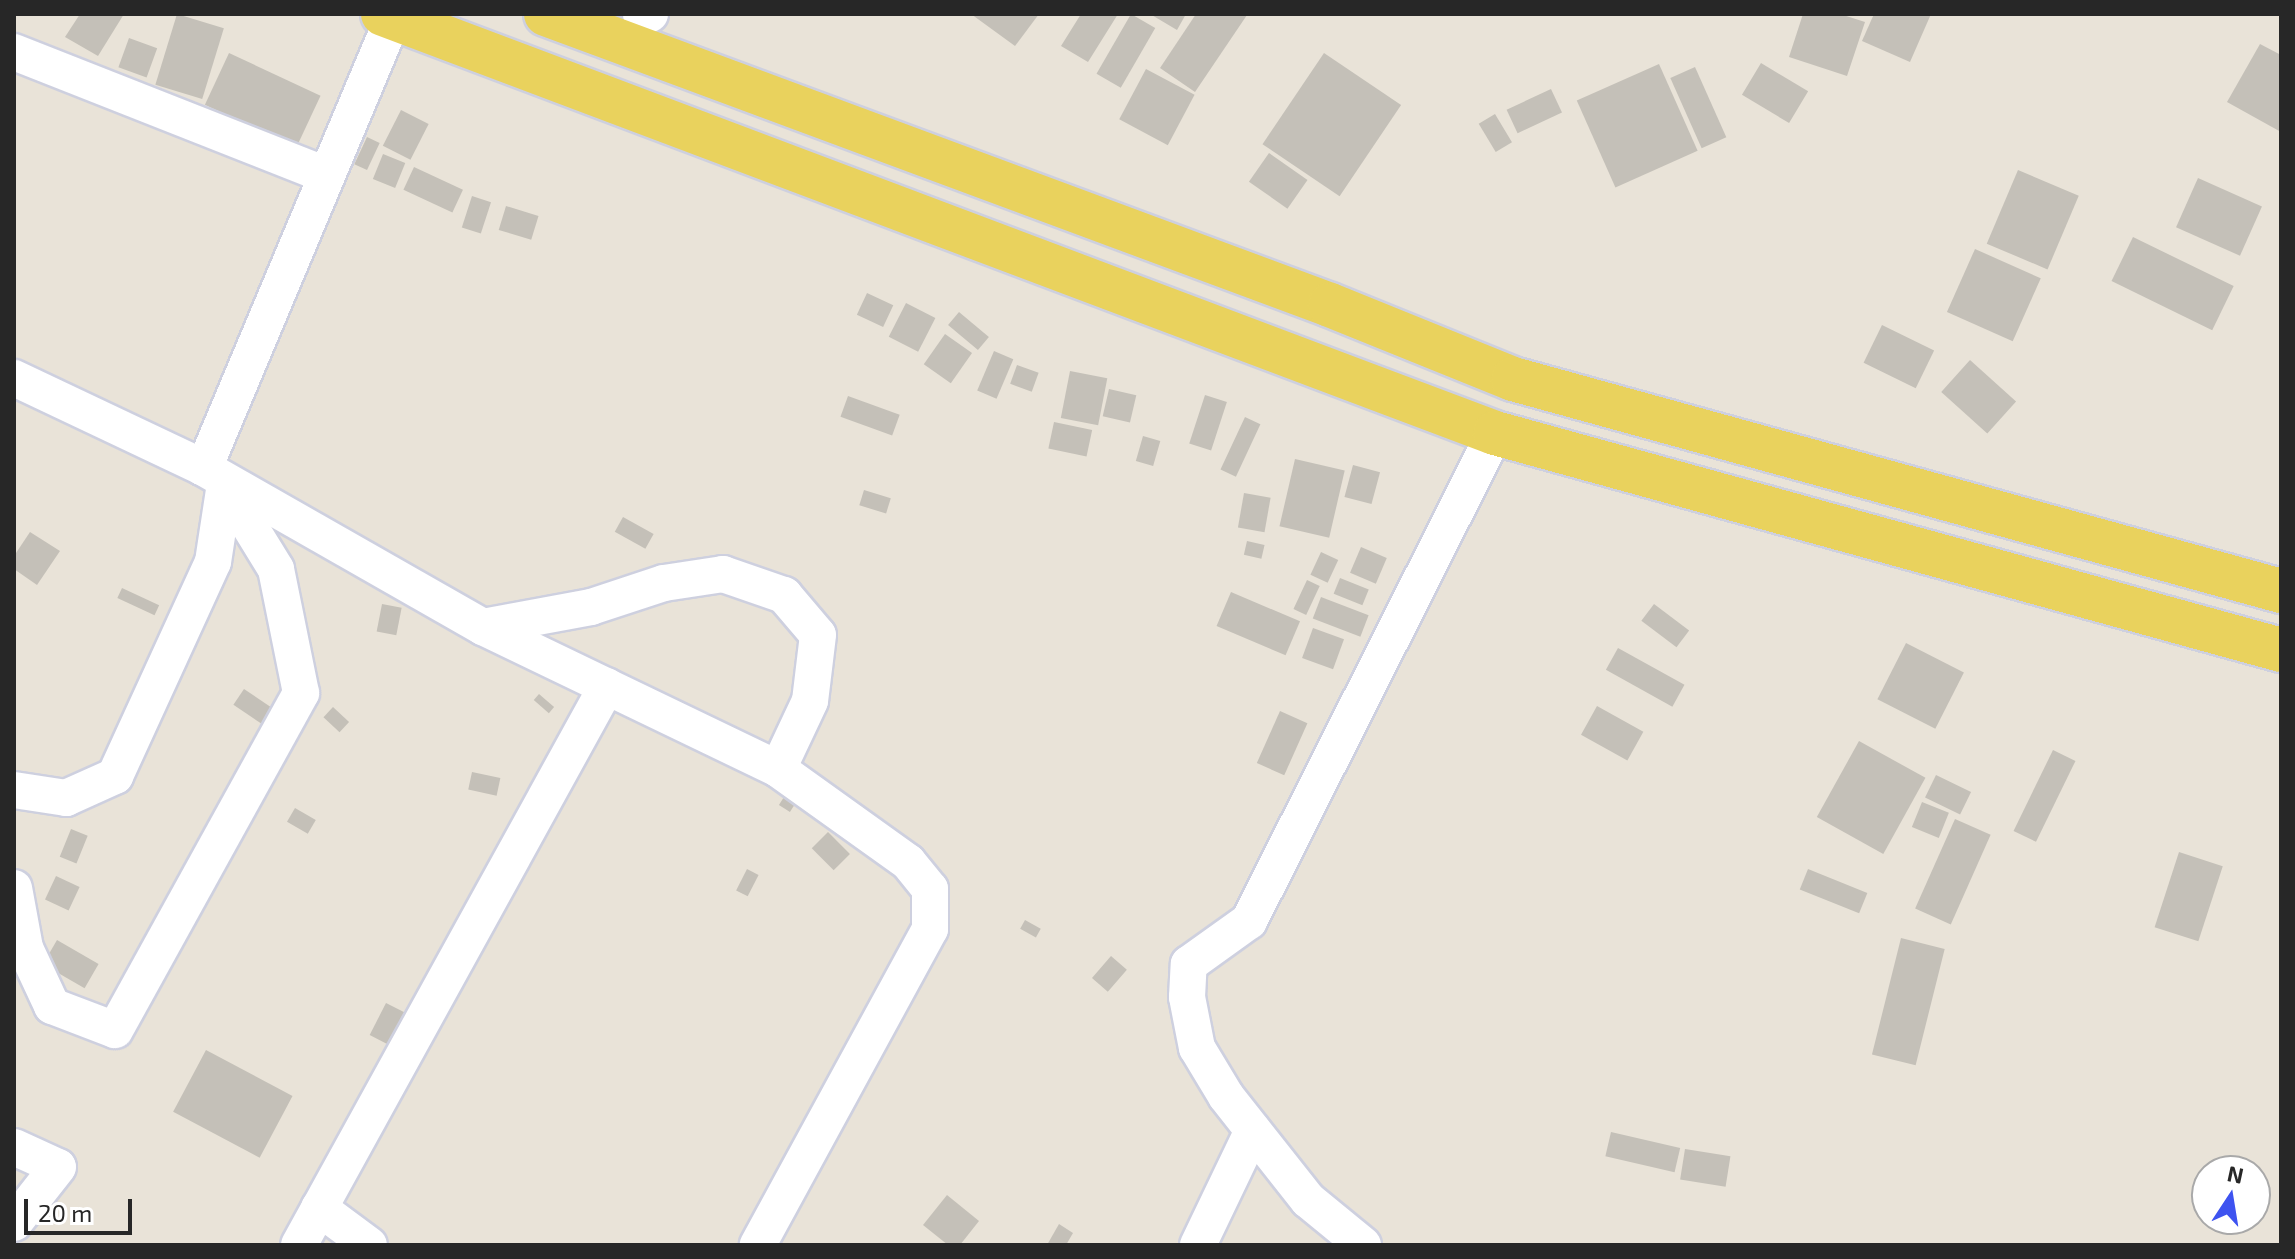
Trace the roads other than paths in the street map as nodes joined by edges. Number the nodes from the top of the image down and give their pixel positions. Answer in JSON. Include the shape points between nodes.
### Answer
{"nodes":[{"id":1,"x":546,"y":14,"type":"edge"},
{"id":2,"x":641,"y":14,"type":"edge"},
{"id":3,"x":650,"y":14,"type":"edge"},
{"id":4,"x":388,"y":16,"type":"edge"},
{"id":5,"x":14,"y":52,"type":"edge"},
{"id":6,"x":324,"y":174,"type":"junction"},
{"id":7,"x":14,"y":378,"type":"edge"},
{"id":8,"x":1495,"y":433,"type":"junction"},
{"id":9,"x":214,"y":476,"type":"junction"},
{"id":10,"x":2281,"y":591,"type":"edge"},
{"id":11,"x":483,"y":627,"type":"junction"},
{"id":12,"x":2281,"y":650,"type":"edge"},
{"id":13,"x":607,"y":686,"type":"junction"},
{"id":14,"x":778,"y":769,"type":"junction"},
{"id":15,"x":14,"y":790,"type":"edge"},
{"id":16,"x":14,"y":888,"type":"edge"},
{"id":17,"x":1253,"y":1130,"type":"junction"},
{"id":18,"x":14,"y":1147,"type":"edge"},
{"id":19,"x":319,"y":1208,"type":"junction"},
{"id":20,"x":14,"y":1223,"type":"edge"},
{"id":21,"x":299,"y":1245,"type":"edge"},
{"id":22,"x":369,"y":1245,"type":"edge"},
{"id":23,"x":758,"y":1245,"type":"edge"},
{"id":24,"x":1198,"y":1245,"type":"edge"},
{"id":25,"x":1363,"y":1245,"type":"edge"}],
"edges":[{"from":1,"to":10,"type":"main road","via":[[1330,305],[1513,379]]},
{"from":2,"to":3,"type":"street"},
{"from":4,"to":6,"type":"street"},
{"from":4,"to":8,"type":"main road"},
{"from":5,"to":6,"type":"street"},
{"from":6,"to":9,"type":"street"},
{"from":7,"to":9,"type":"street"},
{"from":8,"to":12,"type":"main road"},
{"from":8,"to":17,"type":"street","via":[[1249,921],[1189,964],[1187,997],[1197,1048]]},
{"from":9,"to":11,"type":"street"},
{"from":9,"to":15,"type":"street","via":[[213,562],[115,776],[66,798]]},
{"from":9,"to":16,"type":"street","via":[[276,569],[301,693],[115,1030],[52,1006],[25,948]]},
{"from":11,"to":13,"type":"street"},
{"from":11,"to":14,"type":"street","via":[[723,574],[784,595],[818,635],[810,701]]},
{"from":13,"to":14,"type":"street"},
{"from":13,"to":19,"type":"street"},
{"from":14,"to":23,"type":"street","via":[[908,862],[930,889],[930,929]]},
{"from":17,"to":24,"type":"street"},
{"from":17,"to":25,"type":"street","via":[[1308,1200]]},
{"from":18,"to":20,"type":"street","via":[[58,1167]]},
{"from":19,"to":21,"type":"street"},
{"from":19,"to":22,"type":"street"}]}
